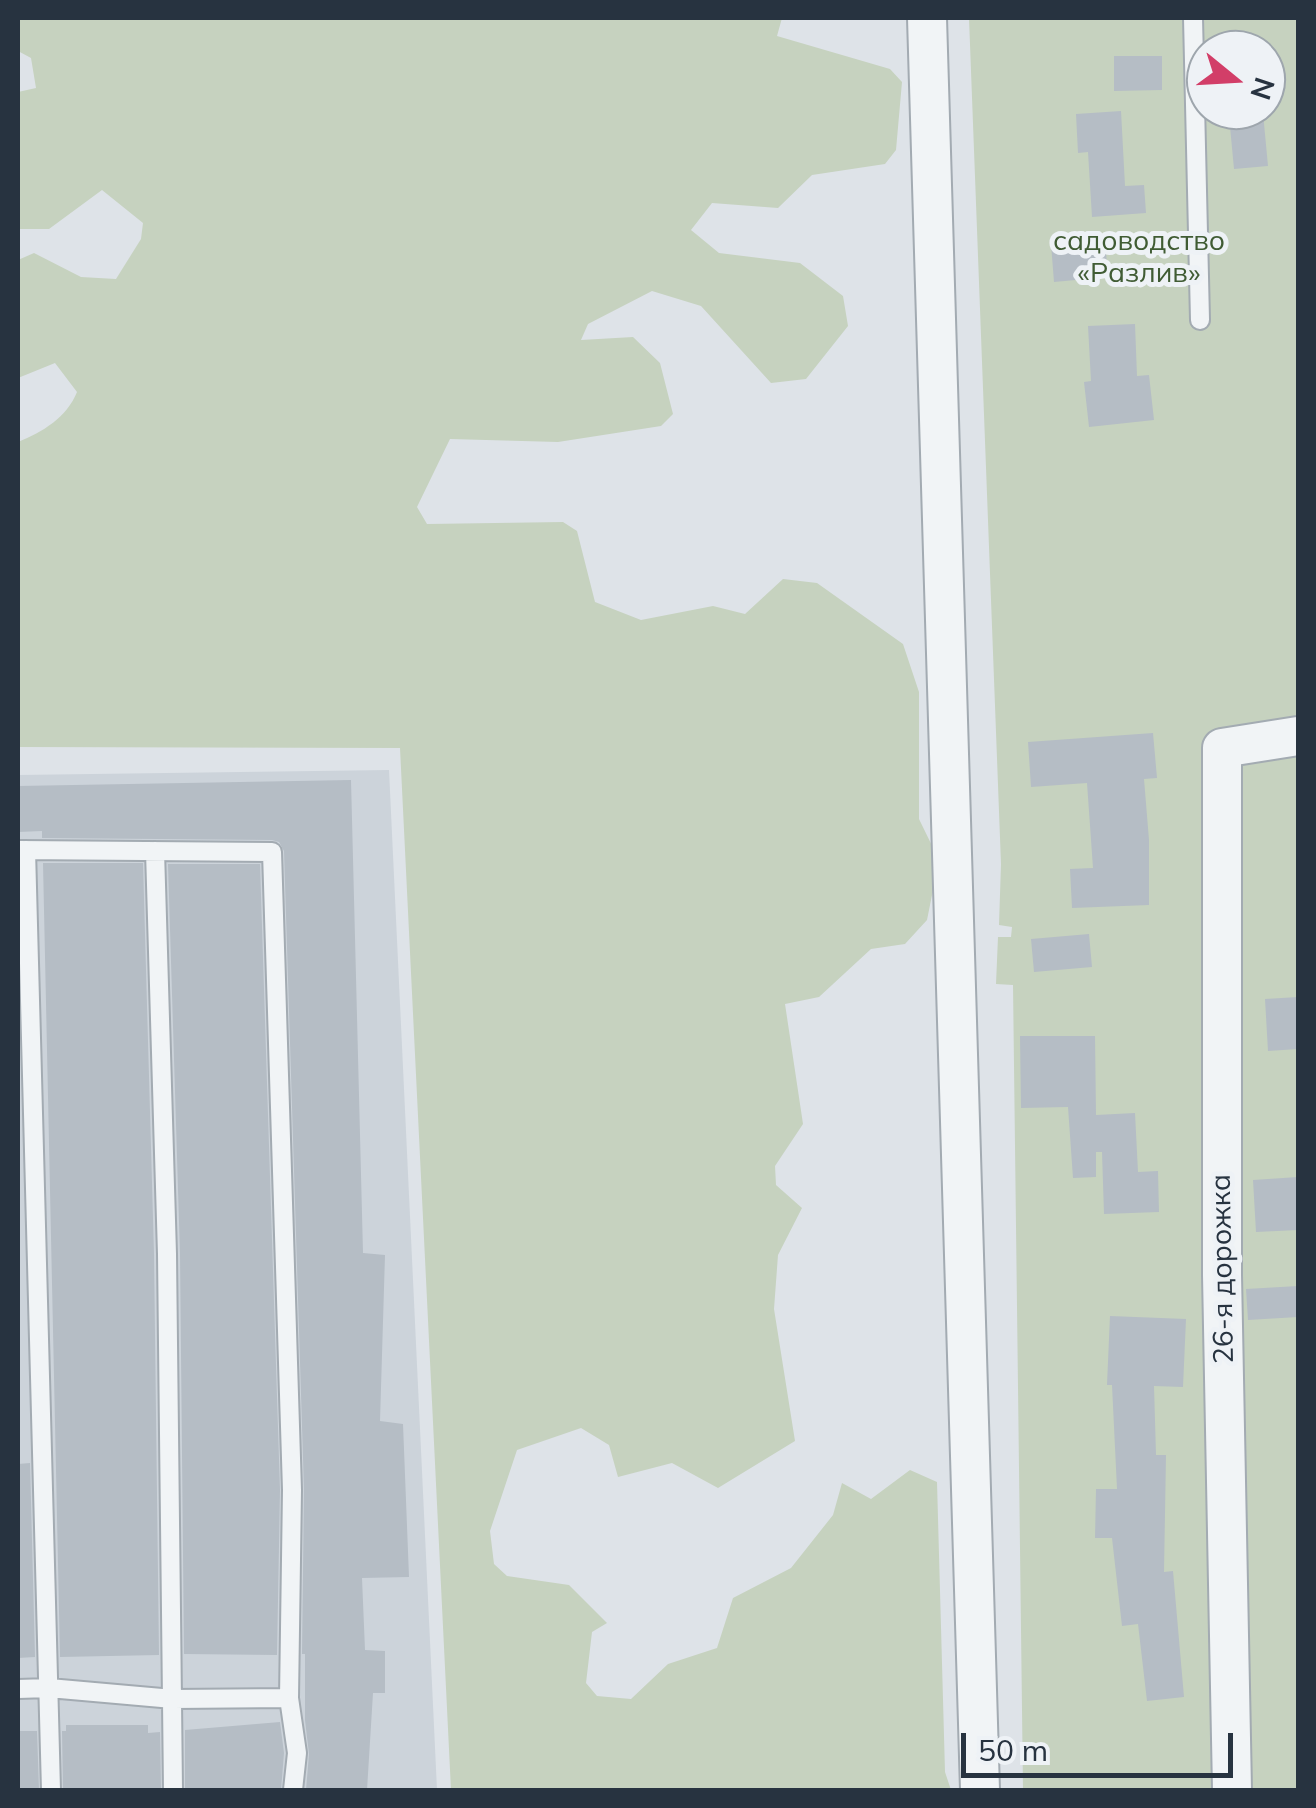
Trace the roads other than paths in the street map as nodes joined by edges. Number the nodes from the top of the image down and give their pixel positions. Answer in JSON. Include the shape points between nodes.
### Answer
{"nodes":[{"id":1,"x":926,"y":18,"type":"edge"},
{"id":2,"x":1192,"y":18,"type":"edge"},
{"id":3,"x":1200,"y":320,"type":"dead end"},
{"id":4,"x":1298,"y":736,"type":"edge"},
{"id":5,"x":22,"y":850,"type":"edge"},
{"id":6,"x":155,"y":851,"type":"junction"},
{"id":7,"x":49,"y":1688,"type":"junction"},
{"id":8,"x":18,"y":1689,"type":"edge"},
{"id":9,"x":172,"y":1698,"type":"junction"},
{"id":10,"x":290,"y":1698,"type":"junction"},
{"id":11,"x":51,"y":1790,"type":"edge"},
{"id":12,"x":172,"y":1790,"type":"edge"},
{"id":13,"x":293,"y":1790,"type":"edge"},
{"id":14,"x":980,"y":1790,"type":"edge"},
{"id":15,"x":1232,"y":1790,"type":"edge"}],
"edges":[{"from":1,"to":14,"type":"street"},
{"from":2,"to":3,"type":"lane"},
{"from":4,"to":15,"type":"street","name":"26-я дорожка","via":[[1222,748],[1222,1276]]},
{"from":5,"to":6,"type":"lane"},
{"from":5,"to":7,"type":"lane"},
{"from":6,"to":9,"type":"lane"},
{"from":6,"to":10,"type":"lane","via":[[272,852],[292,1490]]},
{"from":7,"to":8,"type":"lane"},
{"from":7,"to":9,"type":"lane"},
{"from":7,"to":11,"type":"lane"},
{"from":9,"to":10,"type":"lane"},
{"from":9,"to":12,"type":"lane"},
{"from":10,"to":13,"type":"lane","via":[[297,1753]]}]}
